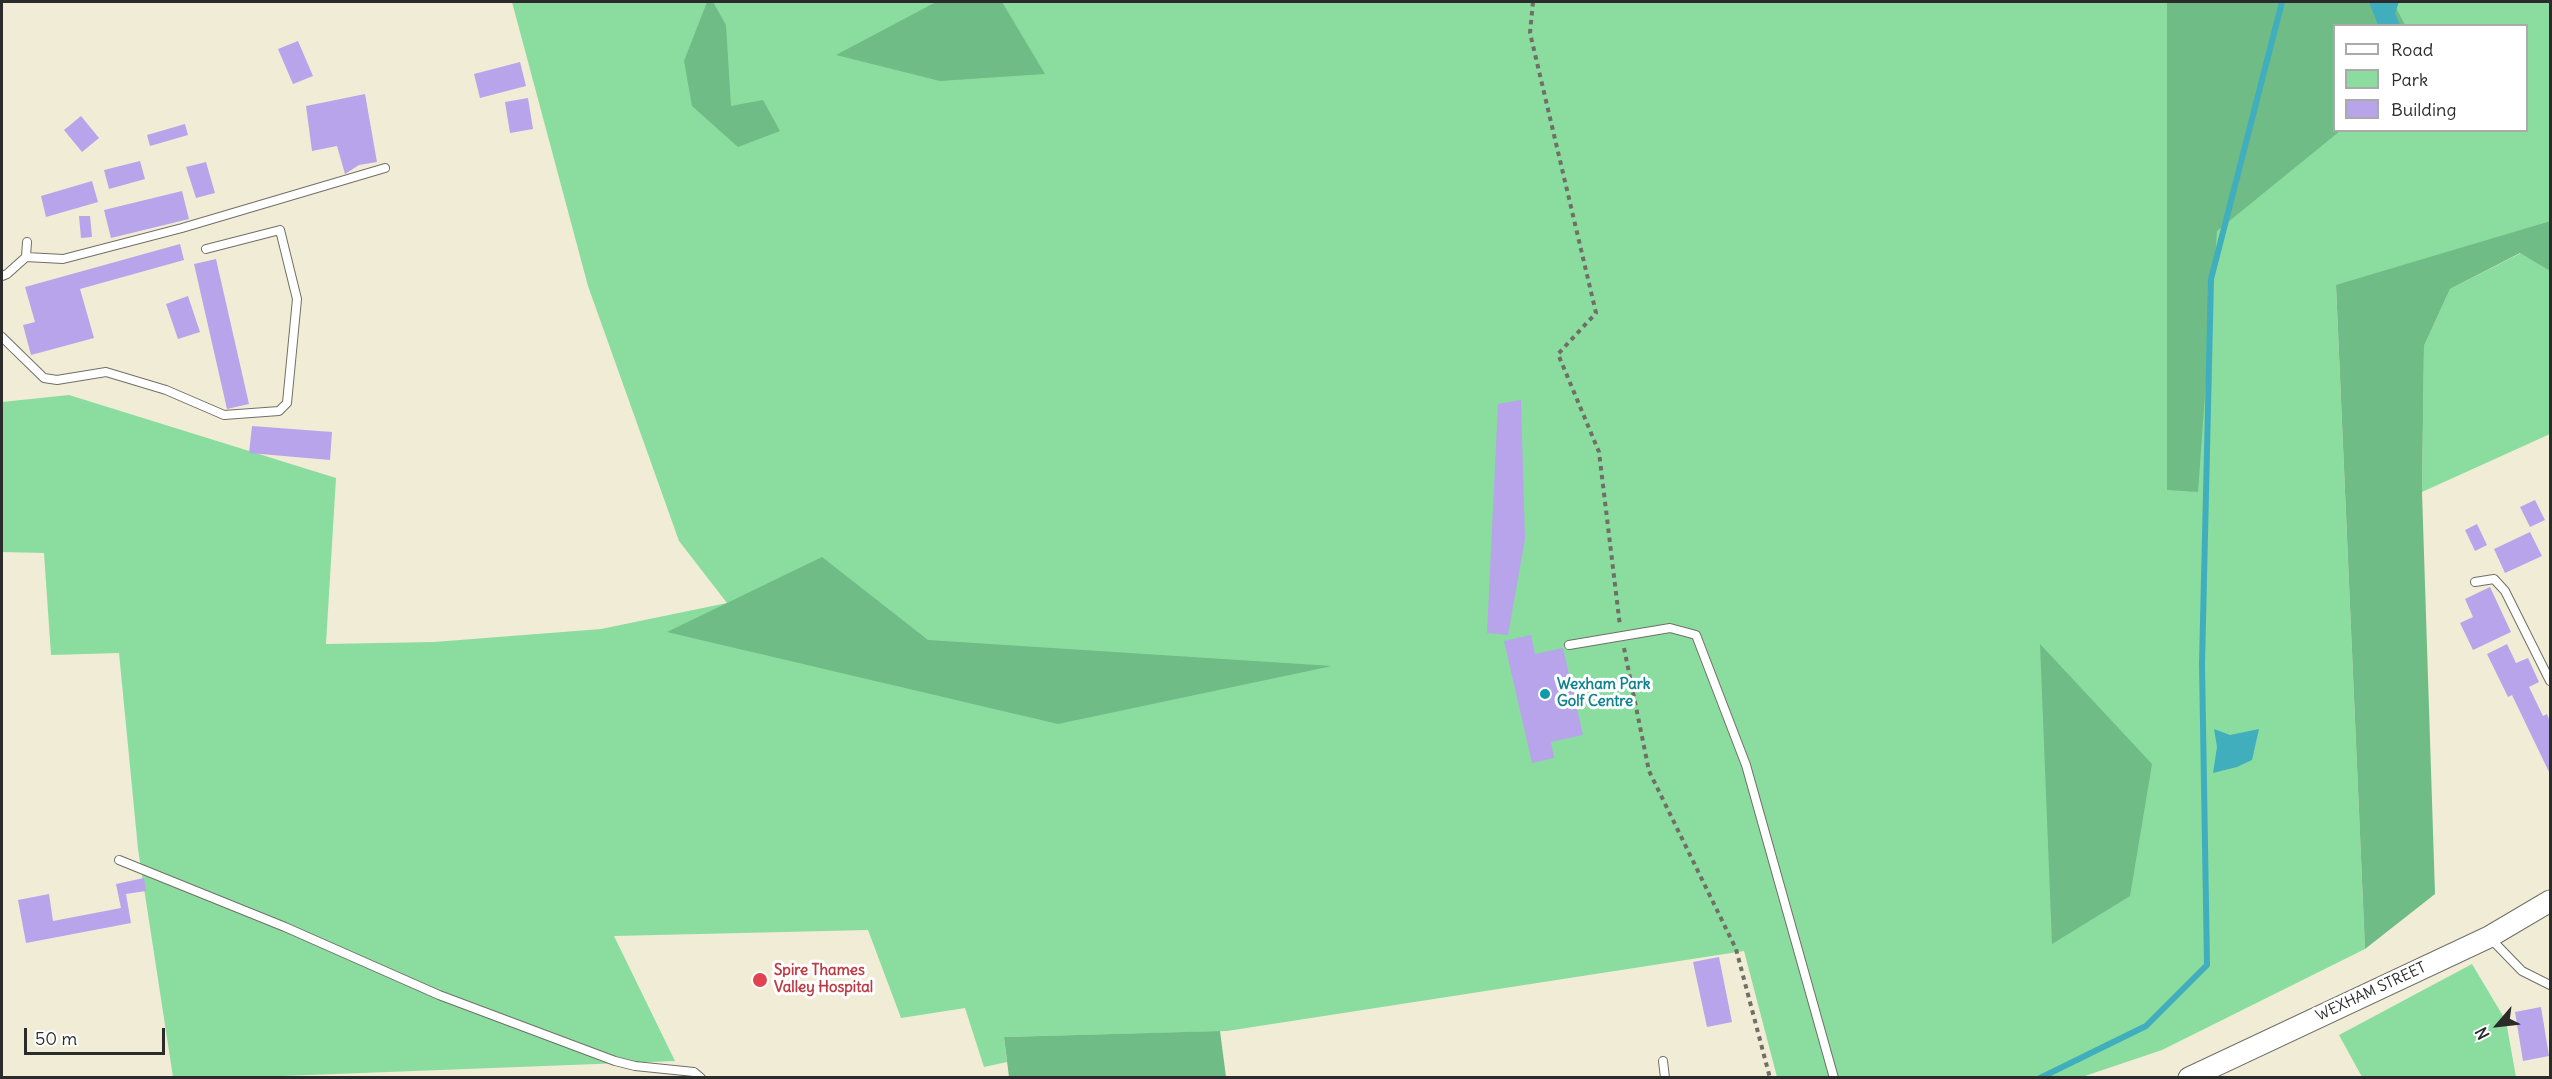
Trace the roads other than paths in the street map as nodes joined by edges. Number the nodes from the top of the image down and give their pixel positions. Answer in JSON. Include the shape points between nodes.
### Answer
{"nodes":[{"id":1,"x":385,"y":168,"type":"dead end"},
{"id":2,"x":27,"y":242,"type":"dead end"},
{"id":3,"x":206,"y":249,"type":"dead end"},
{"id":4,"x":26,"y":257,"type":"junction"},
{"id":5,"x":2,"y":276,"type":"edge"},
{"id":6,"x":2,"y":337,"type":"edge"},
{"id":7,"x":2475,"y":582,"type":"dead end"},
{"id":8,"x":1569,"y":645,"type":"dead end"},
{"id":9,"x":2550,"y":681,"type":"edge"},
{"id":10,"x":119,"y":860,"type":"dead end"},
{"id":11,"x":2550,"y":901,"type":"edge"},
{"id":12,"x":2489,"y":936,"type":"junction"},
{"id":13,"x":2550,"y":985,"type":"edge"},
{"id":14,"x":1663,"y":1060,"type":"dead end"},
{"id":15,"x":701,"y":1077,"type":"edge"},
{"id":16,"x":1665,"y":1077,"type":"edge"},
{"id":17,"x":1834,"y":1077,"type":"edge"},
{"id":18,"x":2189,"y":1077,"type":"edge"}],
"edges":[{"from":1,"to":4,"type":"lane","via":[[63,259]]},
{"from":2,"to":4,"type":"lane"},
{"from":3,"to":6,"type":"lane","via":[[280,230],[297,299],[287,403],[279,411],[224,415],[166,390],[106,372],[57,380],[44,378]]},
{"from":4,"to":5,"type":"lane"},
{"from":7,"to":9,"type":"lane","via":[[2494,579],[2505,591]]},
{"from":8,"to":17,"type":"lane","via":[[1670,628],[1696,635],[1746,765]]},
{"from":10,"to":15,"type":"lane","via":[[439,995],[615,1061],[694,1072]]},
{"from":11,"to":12,"type":"street","name":"WEXHAM STREET"},
{"from":12,"to":13,"type":"lane","via":[[2522,971]]},
{"from":12,"to":18,"type":"street","name":"WEXHAM STREET"},
{"from":14,"to":16,"type":"lane"}]}
